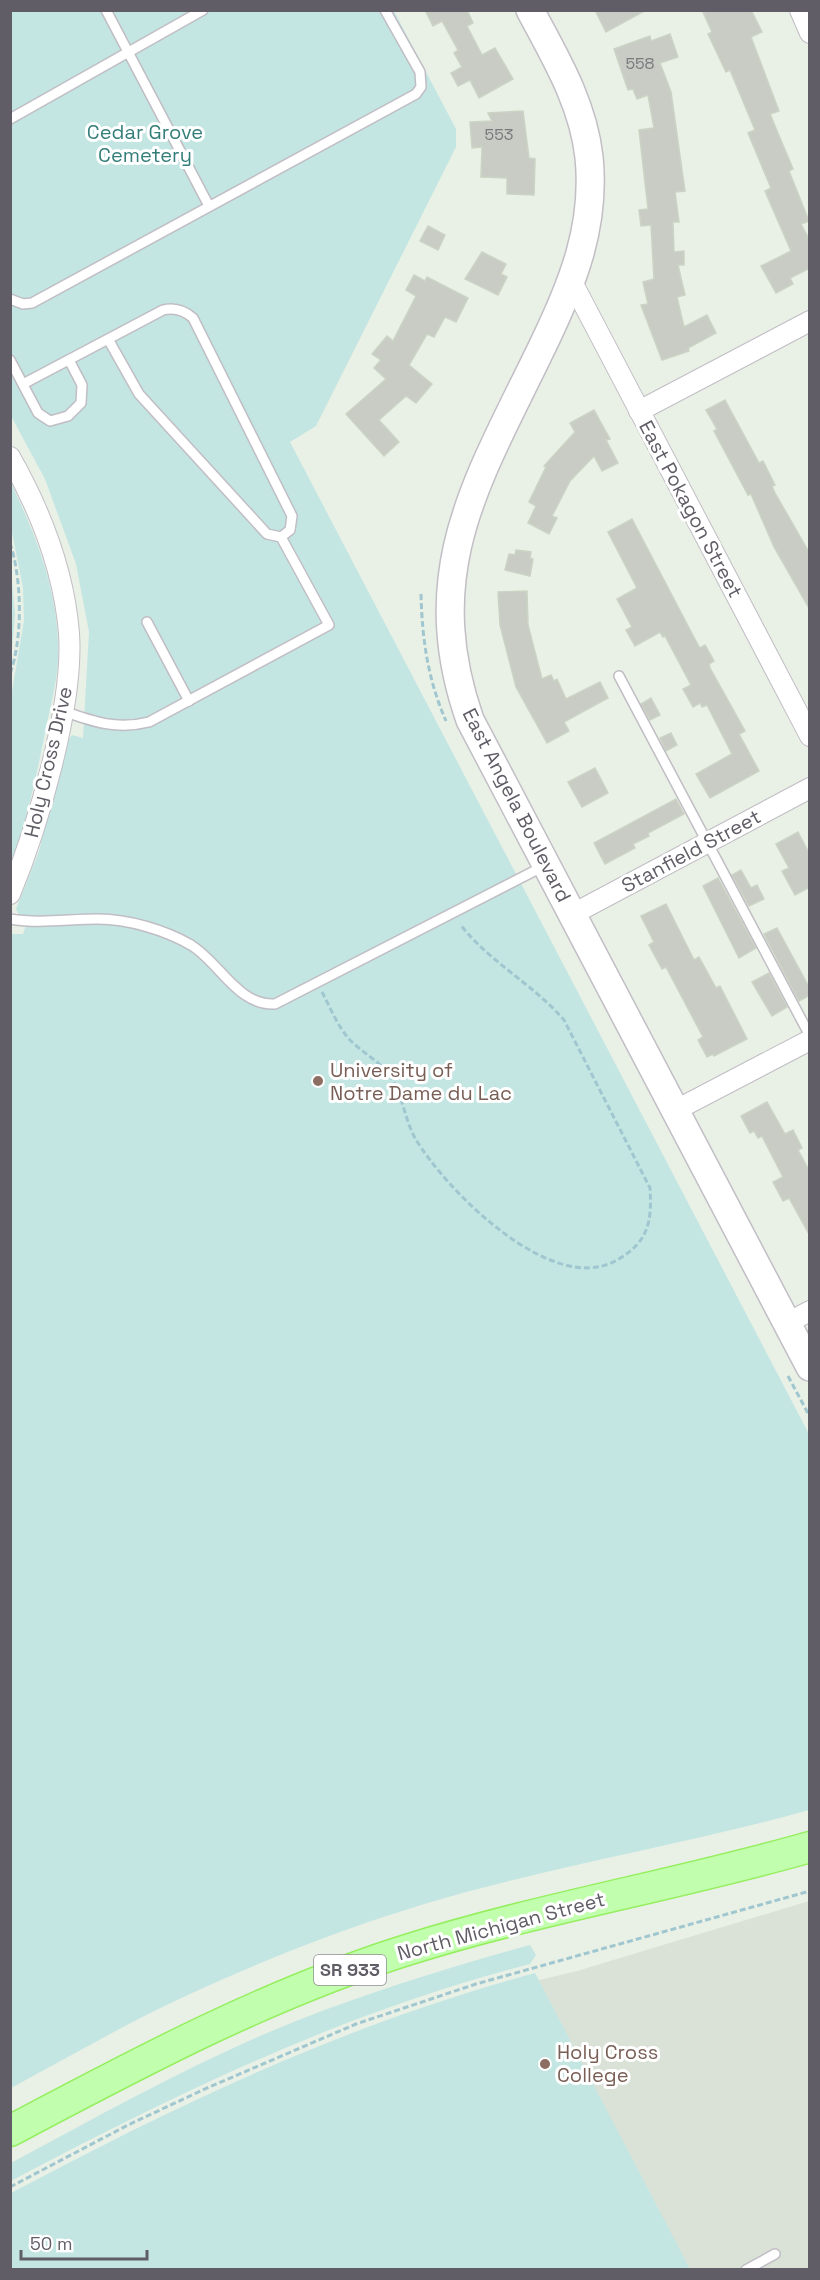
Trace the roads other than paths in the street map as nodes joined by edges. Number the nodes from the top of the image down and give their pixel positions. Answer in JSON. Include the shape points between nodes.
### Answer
{"nodes":[{"id":1,"x":106,"y":10,"type":"edge"},
{"id":2,"x":203,"y":10,"type":"edge"},
{"id":3,"x":385,"y":10,"type":"edge"},
{"id":4,"x":530,"y":10,"type":"edge"},
{"id":5,"x":800,"y":10,"type":"edge"},
{"id":6,"x":810,"y":33,"type":"edge"},
{"id":7,"x":128,"y":52,"type":"junction"},
{"id":8,"x":10,"y":119,"type":"edge"},
{"id":9,"x":208,"y":206,"type":"junction"},
{"id":10,"x":572,"y":282,"type":"junction"},
{"id":11,"x":10,"y":299,"type":"edge"},
{"id":12,"x":810,"y":321,"type":"edge"},
{"id":13,"x":108,"y":339,"type":"junction"},
{"id":14,"x":10,"y":360,"type":"edge"},
{"id":15,"x":69,"y":360,"type":"junction"},
{"id":16,"x":23,"y":384,"type":"junction"},
{"id":17,"x":639,"y":411,"type":"junction"},
{"id":18,"x":10,"y":457,"type":"edge"},
{"id":19,"x":281,"y":537,"type":"junction"},
{"id":20,"x":147,"y":622,"type":"dead end"},
{"id":21,"x":619,"y":676,"type":"dead end"},
{"id":22,"x":189,"y":702,"type":"junction"},
{"id":23,"x":62,"y":711,"type":"junction"},
{"id":24,"x":810,"y":736,"type":"edge"},
{"id":25,"x":810,"y":789,"type":"edge"},
{"id":26,"x":707,"y":842,"type":"junction"},
{"id":27,"x":547,"y":865,"type":"junction"},
{"id":28,"x":10,"y":894,"type":"edge"},
{"id":29,"x":573,"y":914,"type":"junction"},
{"id":30,"x":10,"y":919,"type":"edge"},
{"id":31,"x":810,"y":1038,"type":"edge"},
{"id":32,"x":676,"y":1110,"type":"junction"},
{"id":33,"x":798,"y":1317,"type":"edge"},
{"id":34,"x":810,"y":1367,"type":"edge"},
{"id":35,"x":810,"y":1847,"type":"edge"},
{"id":36,"x":10,"y":2130,"type":"edge"},
{"id":37,"x":775,"y":2254,"type":"dead end"},
{"id":38,"x":746,"y":2270,"type":"edge"}],
"edges":[{"from":1,"to":7,"type":"lane"},
{"from":2,"to":7,"type":"lane"},
{"from":3,"to":9,"type":"lane","via":[[420,72],[416,94]]},
{"from":4,"to":10,"type":"main road","name":"East Angela Boulevard","via":[[575,100],[588,155],[589,213]]},
{"from":5,"to":6,"type":"street"},
{"from":7,"to":8,"type":"lane"},
{"from":7,"to":9,"type":"lane"},
{"from":9,"to":11,"type":"lane","via":[[32,303]]},
{"from":10,"to":17,"type":"street","name":"East Pokagon Street"},
{"from":10,"to":27,"type":"main road","name":"East Angela Boulevard","via":[[461,525],[448,604],[454,667],[470,720]]},
{"from":12,"to":17,"type":"street"},
{"from":13,"to":15,"type":"lane"},
{"from":13,"to":19,"type":"lane","via":[[139,394],[267,534]]},
{"from":13,"to":19,"type":"lane","via":[[163,310],[180,309],[193,318],[292,516],[290,530]]},
{"from":14,"to":16,"type":"lane"},
{"from":15,"to":16,"type":"lane"},
{"from":15,"to":16,"type":"lane","via":[[84,394],[68,416],[50,421],[43,418]]},
{"from":17,"to":24,"type":"street","name":"East Pokagon Street"},
{"from":18,"to":23,"type":"street","name":"Holy Cross Drive","via":[[46,535],[65,604],[69,658]]},
{"from":19,"to":22,"type":"lane","via":[[329,625]]},
{"from":20,"to":22,"type":"lane"},
{"from":21,"to":26,"type":"lane"},
{"from":22,"to":23,"type":"lane","via":[[131,727],[112,727]]},
{"from":23,"to":28,"type":"street","name":"Holy Cross Drive","via":[[27,854]]},
{"from":25,"to":26,"type":"street","name":"Stanfield Street"},
{"from":26,"to":29,"type":"street","name":"Stanfield Street"},
{"from":26,"to":31,"type":"lane"},
{"from":27,"to":29,"type":"main road","name":"East Angela Boulevard"},
{"from":27,"to":30,"type":"lane","via":[[275,1004],[263,1004],[243,994],[191,945],[131,923],[101,919]]},
{"from":29,"to":32,"type":"main road","name":"East Angela Boulevard"},
{"from":31,"to":32,"type":"street"},
{"from":32,"to":33,"type":"main road","name":"East Angela Boulevard"},
{"from":33,"to":34,"type":"main road","name":"East Angela Boulevard"},
{"from":35,"to":36,"type":"main road","name":"North Michigan Street","number":"SR 933","via":[[495,1923],[408,1950],[249,2010]]},
{"from":37,"to":38,"type":"lane"}]}
